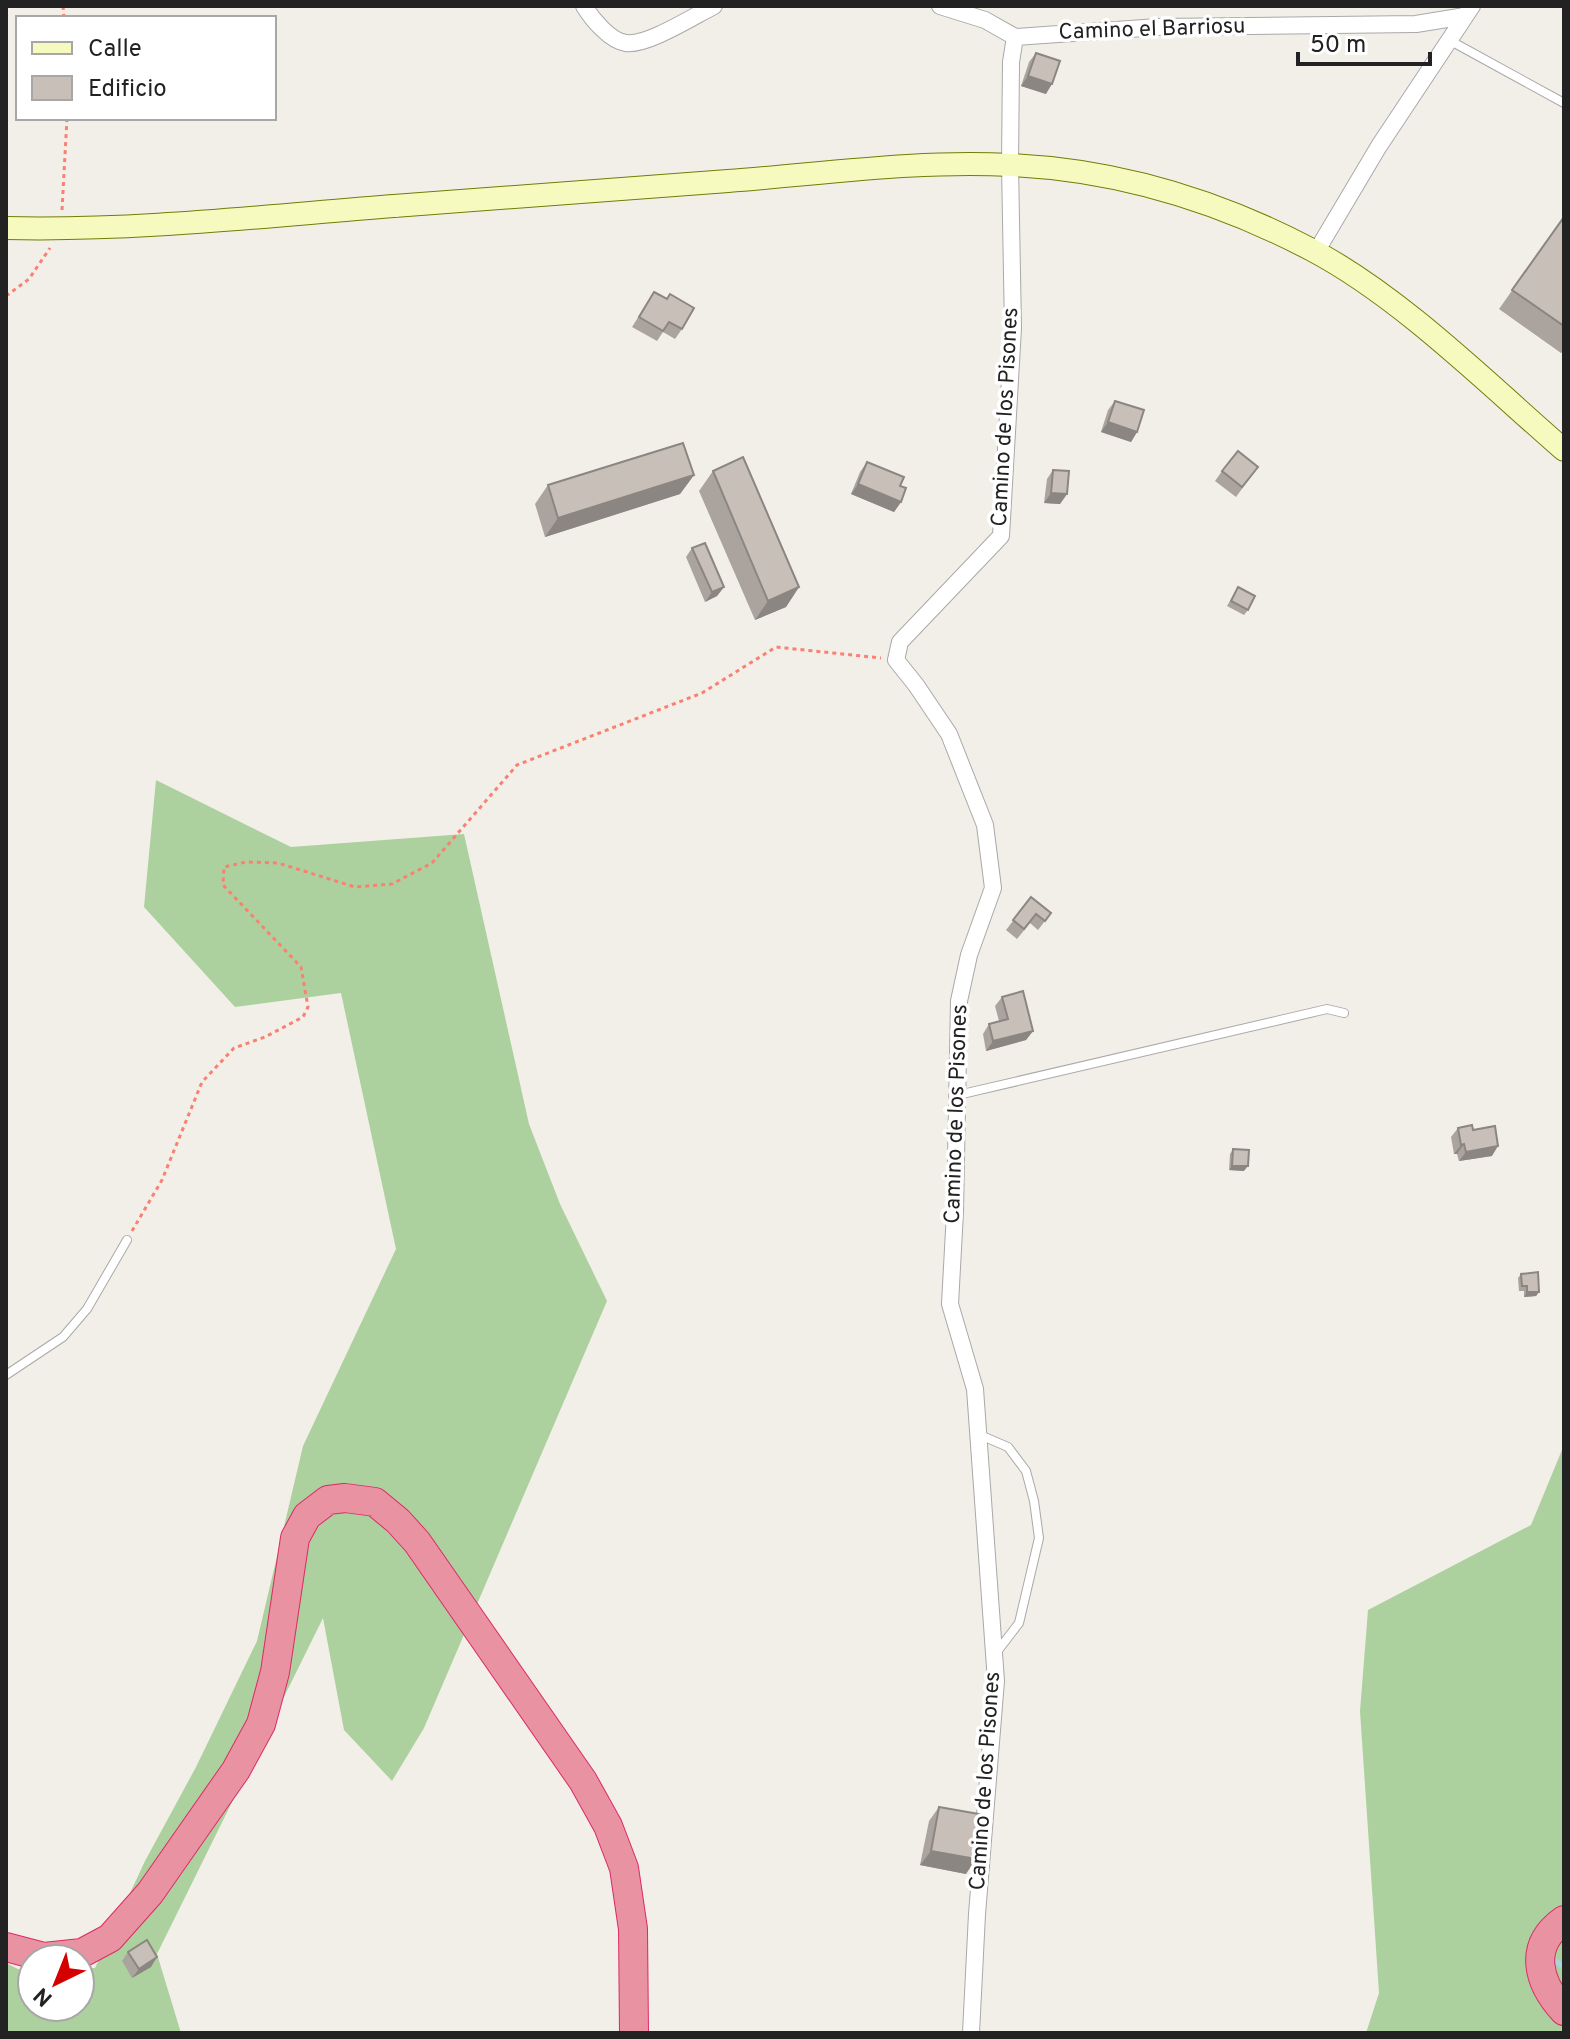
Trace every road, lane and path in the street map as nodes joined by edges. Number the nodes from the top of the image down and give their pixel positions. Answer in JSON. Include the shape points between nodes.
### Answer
{"nodes":[{"id":1,"x":584,"y":6,"type":"edge"},
{"id":2,"x":714,"y":6,"type":"edge"},
{"id":3,"x":940,"y":6,"type":"edge"},
{"id":4,"x":1468,"y":11,"type":"edge"},
{"id":5,"x":1015,"y":37,"type":"junction"},
{"id":6,"x":1448,"y":40,"type":"junction"},
{"id":7,"x":1564,"y":103,"type":"edge"},
{"id":8,"x":1010,"y":165,"type":"junction"},
{"id":9,"x":6,"y":228,"type":"edge"},
{"id":10,"x":1316,"y":252,"type":"junction"},
{"id":11,"x":1564,"y":450,"type":"edge"},
{"id":12,"x":896,"y":660,"type":"junction"},
{"id":13,"x":1344,"y":1013,"type":"dead end"},
{"id":14,"x":957,"y":1095,"type":"junction"},
{"id":15,"x":127,"y":1240,"type":"joint"},
{"id":16,"x":6,"y":1375,"type":"edge"},
{"id":17,"x":979,"y":1435,"type":"junction"},
{"id":18,"x":993,"y":1657,"type":"junction"},
{"id":19,"x":1564,"y":1920,"type":"edge"},
{"id":20,"x":6,"y":1947,"type":"edge"},
{"id":21,"x":1564,"y":2011,"type":"edge"},
{"id":22,"x":634,"y":2033,"type":"edge"},
{"id":23,"x":971,"y":2033,"type":"edge"}],
"edges":[{"from":1,"to":2,"type":"street","via":[[604,30],[624,43],[640,42]]},
{"from":3,"to":5,"type":"street","via":[[985,20]]},
{"from":4,"to":5,"type":"street","name":"Camino el Barriosu","via":[[1416,24],[1158,27]]},
{"from":4,"to":6,"type":"street"},
{"from":5,"to":8,"type":"street","name":"Camino de los Pisones"},
{"from":6,"to":7,"type":"lane"},
{"from":6,"to":10,"type":"street"},
{"from":8,"to":9,"type":"street","bridge":true,"via":[[888,167],[75,230]]},
{"from":8,"to":10,"type":"street","via":[[1102,175],[1160,188],[1238,214]]},
{"from":8,"to":12,"type":"street","name":"Camino de los Pisones","via":[[1013,328],[1001,536],[900,642]]},
{"from":10,"to":11,"type":"street","via":[[1378,292]]},
{"from":12,"to":14,"type":"street","name":"Camino de los Pisones","via":[[949,734],[985,825],[993,888],[959,1001]]},
{"from":12,"to":15,"type":"path","via":[[776,647],[702,693],[517,765],[432,863],[392,884],[355,887],[278,863],[224,867],[223,885],[301,967],[308,1007],[303,1017],[234,1048],[202,1082],[162,1180]]},
{"from":13,"to":14,"type":"lane","via":[[1327,1009]]},
{"from":14,"to":17,"type":"street","name":"Camino de los Pisones","via":[[950,1304],[975,1389]]},
{"from":15,"to":16,"type":"lane","via":[[87,1309],[63,1337]]},
{"from":17,"to":18,"type":"street","name":"Camino de los Pisones"},
{"from":17,"to":18,"type":"lane","via":[[1008,1447],[1026,1471],[1039,1538],[1019,1623]]},
{"from":18,"to":23,"type":"street","name":"Camino de los Pisones","via":[[996,1681]]},
{"from":19,"to":21,"type":"highway","via":[[1545,1943],[1539,1961],[1548,1993]]},
{"from":20,"to":22,"type":"highway","via":[[44,1957],[82,1953],[110,1938],[150,1893],[236,1770],[261,1724],[275,1672],[295,1538],[307,1516],[328,1500],[375,1502],[417,1542],[583,1781],[608,1826],[624,1868],[633,1929]]}]}
